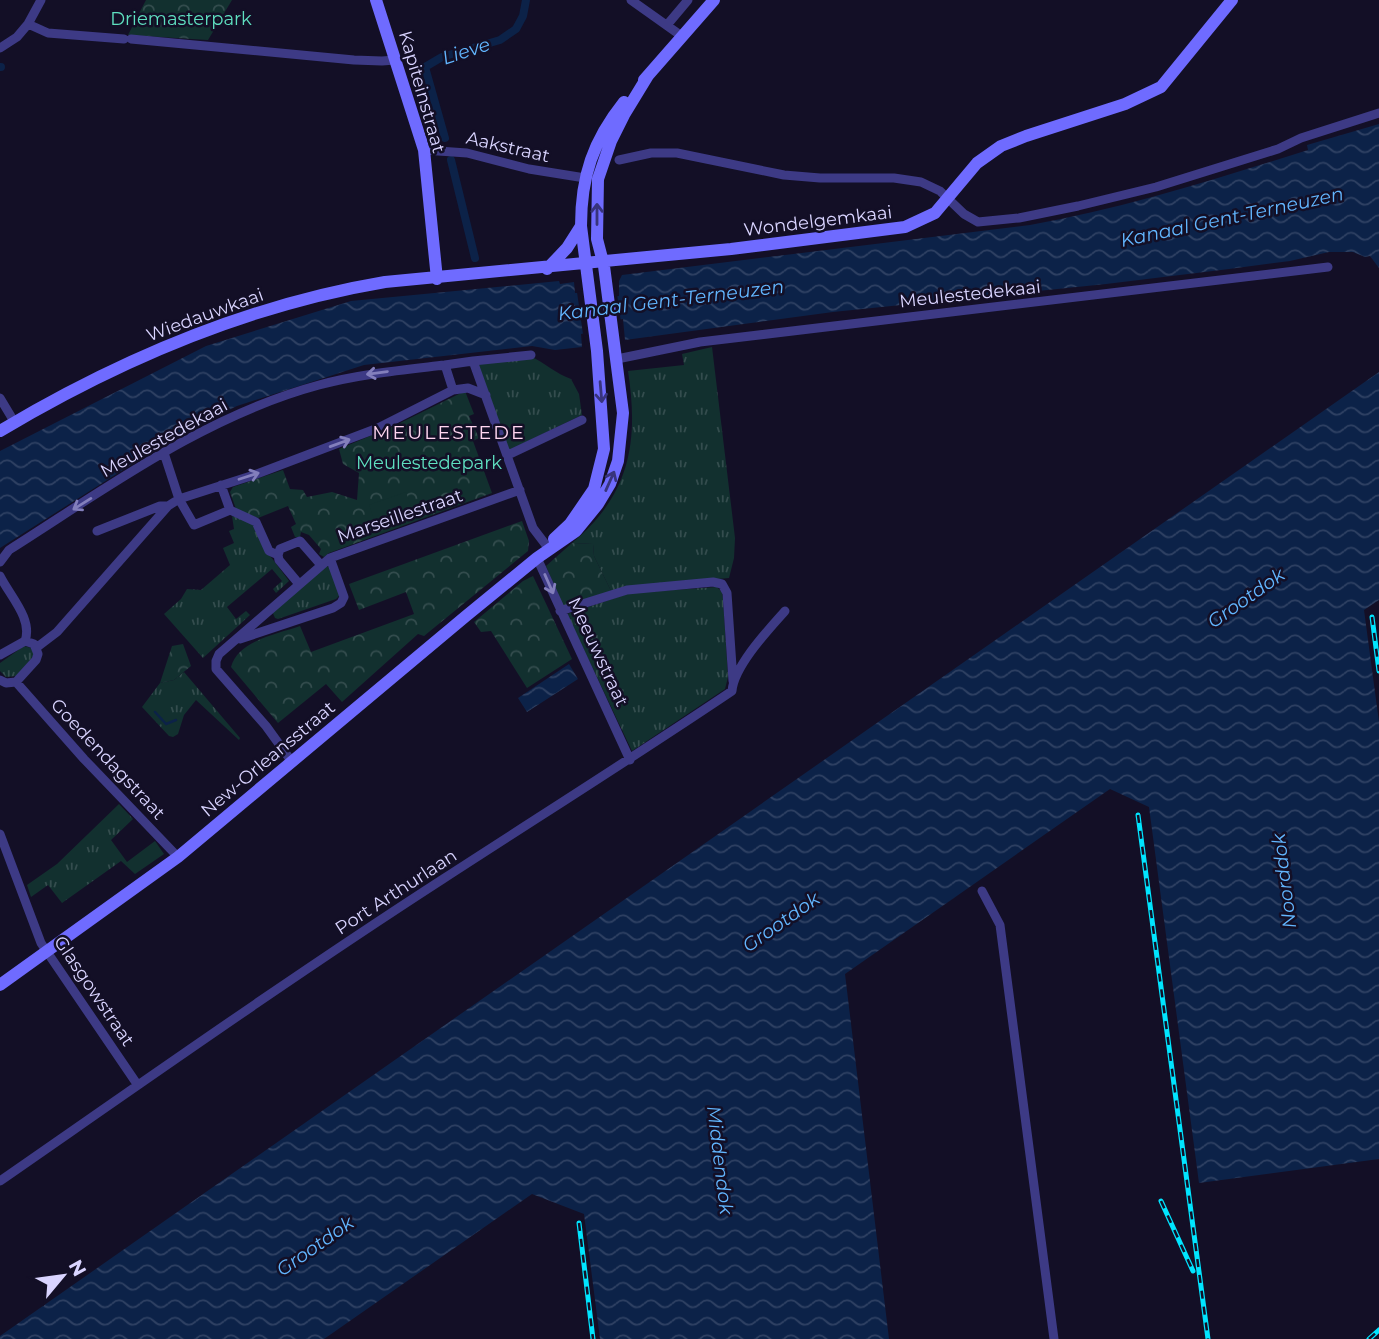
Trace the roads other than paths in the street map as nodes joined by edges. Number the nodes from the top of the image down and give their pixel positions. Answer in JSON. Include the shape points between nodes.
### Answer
{"nodes":[{"id":1,"x":41,"y":0,"type":"edge"},
{"id":2,"x":376,"y":0,"type":"edge"},
{"id":3,"x":631,"y":0,"type":"edge"},
{"id":4,"x":688,"y":0,"type":"edge"},
{"id":5,"x":714,"y":0,"type":"edge"},
{"id":6,"x":1232,"y":0,"type":"edge"},
{"id":7,"x":28,"y":24,"type":"junction"},
{"id":8,"x":667,"y":25,"type":"junction"},
{"id":9,"x":683,"y":37,"type":"junction"},
{"id":10,"x":0,"y":48,"type":"edge"},
{"id":11,"x":396,"y":60,"type":"junction"},
{"id":12,"x":649,"y":74,"type":"junction"},
{"id":13,"x":1379,"y":113,"type":"edge"},
{"id":14,"x":424,"y":150,"type":"junction"},
{"id":15,"x":619,"y":160,"type":"dead end"},
{"id":16,"x":585,"y":178,"type":"junction"},
{"id":17,"x":947,"y":198,"type":"junction"},
{"id":18,"x":581,"y":226,"type":"junction"},
{"id":19,"x":603,"y":261,"type":"junction"},
{"id":20,"x":585,"y":263,"type":"junction"},
{"id":21,"x":1328,"y":267,"type":"dead end"},
{"id":22,"x":547,"y":269,"type":"junction"},
{"id":23,"x":437,"y":279,"type":"junction"},
{"id":24,"x":531,"y":355,"type":"dead end"},
{"id":25,"x":617,"y":359,"type":"junction"},
{"id":26,"x":473,"y":361,"type":"junction"},
{"id":27,"x":445,"y":365,"type":"junction"},
{"id":28,"x":453,"y":390,"type":"junction"},
{"id":29,"x":485,"y":394,"type":"junction"},
{"id":30,"x":0,"y":398,"type":"edge"},
{"id":31,"x":582,"y":420,"type":"dead end"},
{"id":32,"x":15,"y":423,"type":"junction"},
{"id":33,"x":0,"y":431,"type":"edge"},
{"id":34,"x":164,"y":453,"type":"junction"},
{"id":35,"x":508,"y":455,"type":"junction"},
{"id":36,"x":221,"y":485,"type":"junction"},
{"id":37,"x":520,"y":490,"type":"junction"},
{"id":38,"x":179,"y":499,"type":"junction"},
{"id":39,"x":168,"y":506,"type":"junction"},
{"id":40,"x":230,"y":510,"type":"junction"},
{"id":41,"x":97,"y":531,"type":"dead end"},
{"id":42,"x":550,"y":549,"type":"junction"},
{"id":43,"x":278,"y":555,"type":"junction"},
{"id":44,"x":330,"y":558,"type":"junction"},
{"id":45,"x":537,"y":558,"type":"junction"},
{"id":46,"x":0,"y":562,"type":"edge"},
{"id":47,"x":321,"y":565,"type":"junction"},
{"id":48,"x":0,"y":576,"type":"edge"},
{"id":49,"x":299,"y":584,"type":"junction"},
{"id":50,"x":6,"y":599,"type":"edge"},
{"id":51,"x":561,"y":611,"type":"junction"},
{"id":52,"x":785,"y":611,"type":"dead end"},
{"id":53,"x":265,"y":614,"type":"junction"},
{"id":54,"x":274,"y":628,"type":"junction"},
{"id":55,"x":25,"y":641,"type":"junction"},
{"id":56,"x":235,"y":641,"type":"junction"},
{"id":57,"x":36,"y":648,"type":"junction"},
{"id":58,"x":0,"y":655,"type":"edge"},
{"id":59,"x":16,"y":682,"type":"junction"},
{"id":60,"x":733,"y":683,"type":"junction"},
{"id":61,"x":2,"y":685,"type":"edge"},
{"id":62,"x":631,"y":760,"type":"junction"},
{"id":63,"x":292,"y":762,"type":"junction"},
{"id":64,"x":0,"y":834,"type":"edge"},
{"id":65,"x":178,"y":857,"type":"junction"},
{"id":66,"x":982,"y":891,"type":"dead end"},
{"id":67,"x":47,"y":952,"type":"junction"},
{"id":68,"x":0,"y":985,"type":"edge"},
{"id":69,"x":137,"y":1084,"type":"junction"},
{"id":70,"x":0,"y":1181,"type":"edge"},
{"id":71,"x":1054,"y":1339,"type":"edge"}],
"edges":[{"from":1,"to":7,"type":"street"},
{"from":2,"to":11,"type":"main road","name":"Kapiteinstraat"},
{"from":3,"to":8,"type":"street"},
{"from":4,"to":8,"type":"street"},
{"from":5,"to":9,"type":"main road"},
{"from":6,"to":17,"type":"main road","name":"Wondelgemkaai","via":[[1161,87],[1001,146],[978,163]]},
{"from":7,"to":10,"type":"street"},
{"from":7,"to":11,"type":"street","via":[[48,33]]},
{"from":8,"to":9,"type":"street"},
{"from":9,"to":12,"type":"main road"},
{"from":11,"to":14,"type":"main road","name":"Kapiteinstraat"},
{"from":12,"to":16,"type":"main road","name":"New-Orleansstraat","via":[[603,132]]},
{"from":19,"to":12,"type":"main road","name":"New-Orleansstraat","one_way":true,"via":[[597,239],[598,179],[620,124]]},
{"from":13,"to":17,"type":"street","via":[[1156,187],[1020,218],[978,222]]},
{"from":14,"to":16,"type":"street","name":"Aakstraat","via":[[467,153]]},
{"from":14,"to":23,"type":"main road","name":"Kapiteinstraat"},
{"from":15,"to":17,"type":"street","via":[[677,153],[784,175],[894,178],[929,186]]},
{"from":16,"to":18,"type":"main road","name":"New-Orleansstraat"},
{"from":17,"to":19,"type":"main road","name":"Wondelgemkaai","via":[[935,213],[905,228]]},
{"from":18,"to":20,"type":"main road","name":"New-Orleansstraat"},
{"from":18,"to":22,"type":"main road"},
{"from":19,"to":20,"type":"main road","name":"Wondelgemkaai"},
{"from":19,"to":25,"type":"main road","name":"New-Orleansstraat"},
{"from":20,"to":22,"type":"main road","name":"Wondelgemkaai"},
{"from":20,"to":42,"type":"main road","name":"New-Orleansstraat","one_way":true,"via":[[597,348],[602,463],[594,489]]},
{"from":21,"to":25,"type":"street","name":"Meulestedekaai","via":[[700,342]]},
{"from":22,"to":23,"type":"main road","name":"Wondelgemkaai"},
{"from":23,"to":32,"type":"main road","name":"Wiedauwkaai","via":[[347,289],[222,324],[128,363]]},
{"from":24,"to":26,"type":"street"},
{"from":42,"to":25,"type":"main road","name":"New-Orleansstraat","one_way":true,"via":[[576,531],[610,484],[618,461],[623,413]]},
{"from":26,"to":27,"type":"street","name":"Meulestedekaai"},
{"from":26,"to":29,"type":"street"},
{"from":27,"to":28,"type":"street"},
{"from":27,"to":34,"type":"street","name":"Meulestedekaai","one_way":true,"via":[[317,386],[246,410]]},
{"from":28,"to":29,"type":"street","via":[[468,388]]},
{"from":36,"to":28,"type":"street","one_way":true,"via":[[378,429]]},
{"from":29,"to":35,"type":"street"},
{"from":30,"to":32,"type":"street"},
{"from":31,"to":35,"type":"street"},
{"from":32,"to":33,"type":"main road","name":"Wiedauwkaai"},
{"from":34,"to":38,"type":"street"},
{"from":34,"to":46,"type":"street","name":"Meulestedekaai","one_way":true,"via":[[9,550]]},
{"from":35,"to":37,"type":"street"},
{"from":36,"to":38,"type":"street"},
{"from":36,"to":40,"type":"street"},
{"from":37,"to":42,"type":"street","via":[[533,528]]},
{"from":37,"to":44,"type":"street","name":"Marseillestraat"},
{"from":38,"to":39,"type":"street"},
{"from":38,"to":40,"type":"street","via":[[194,525]]},
{"from":39,"to":41,"type":"street"},
{"from":39,"to":57,"type":"street","via":[[57,632]]},
{"from":40,"to":43,"type":"street","via":[[256,522],[269,551]]},
{"from":42,"to":45,"type":"main road","name":"New-Orleansstraat"},
{"from":43,"to":47,"type":"street","via":[[280,549],[300,541]]},
{"from":43,"to":49,"type":"street"},
{"from":44,"to":47,"type":"street","name":"Marseillestraat"},
{"from":44,"to":54,"type":"street","name":"Marseillestraat","via":[[344,597],[341,603]]},
{"from":45,"to":51,"type":"street","name":"Meeuwstraat","one_way":true},
{"from":45,"to":63,"type":"main road","name":"New-Orleansstraat"},
{"from":47,"to":49,"type":"street","name":"Marseillestraat"},
{"from":48,"to":50,"type":"street"},
{"from":49,"to":53,"type":"street","name":"Marseillestraat"},
{"from":50,"to":55,"type":"street","via":[[28,628]]},
{"from":51,"to":60,"type":"street","via":[[627,590],[722,584],[727,593]]},
{"from":51,"to":62,"type":"street","name":"Meeuwstraat"},
{"from":52,"to":60,"type":"street","name":"Port Arthurlaan","via":[[757,643]]},
{"from":53,"to":54,"type":"street"},
{"from":53,"to":56,"type":"street","name":"Marseillestraat"},
{"from":54,"to":56,"type":"street","name":"Marseillestraat"},
{"from":55,"to":57,"type":"street"},
{"from":55,"to":58,"type":"street"},
{"from":56,"to":63,"type":"street","name":"Marseillestraat","via":[[219,654],[216,669]]},
{"from":57,"to":59,"type":"street","via":[[36,660]]},
{"from":59,"to":61,"type":"street"},
{"from":59,"to":65,"type":"street","name":"Goedendagstraat"},
{"from":60,"to":62,"type":"street","name":"Port Arthurlaan","via":[[732,691]]},
{"from":62,"to":69,"type":"street","name":"Port Arthurlaan","via":[[443,879]]},
{"from":63,"to":65,"type":"main road","name":"New-Orleansstraat"},
{"from":64,"to":67,"type":"street","name":"Glasgowstraat"},
{"from":65,"to":67,"type":"main road","name":"New-Orleansstraat"},
{"from":66,"to":71,"type":"street","via":[[1000,925]]},
{"from":67,"to":68,"type":"main road","name":"New-Orleansstraat"},
{"from":67,"to":69,"type":"street","name":"Glasgowstraat"},
{"from":69,"to":70,"type":"street","name":"Port Arthurlaan"}]}
